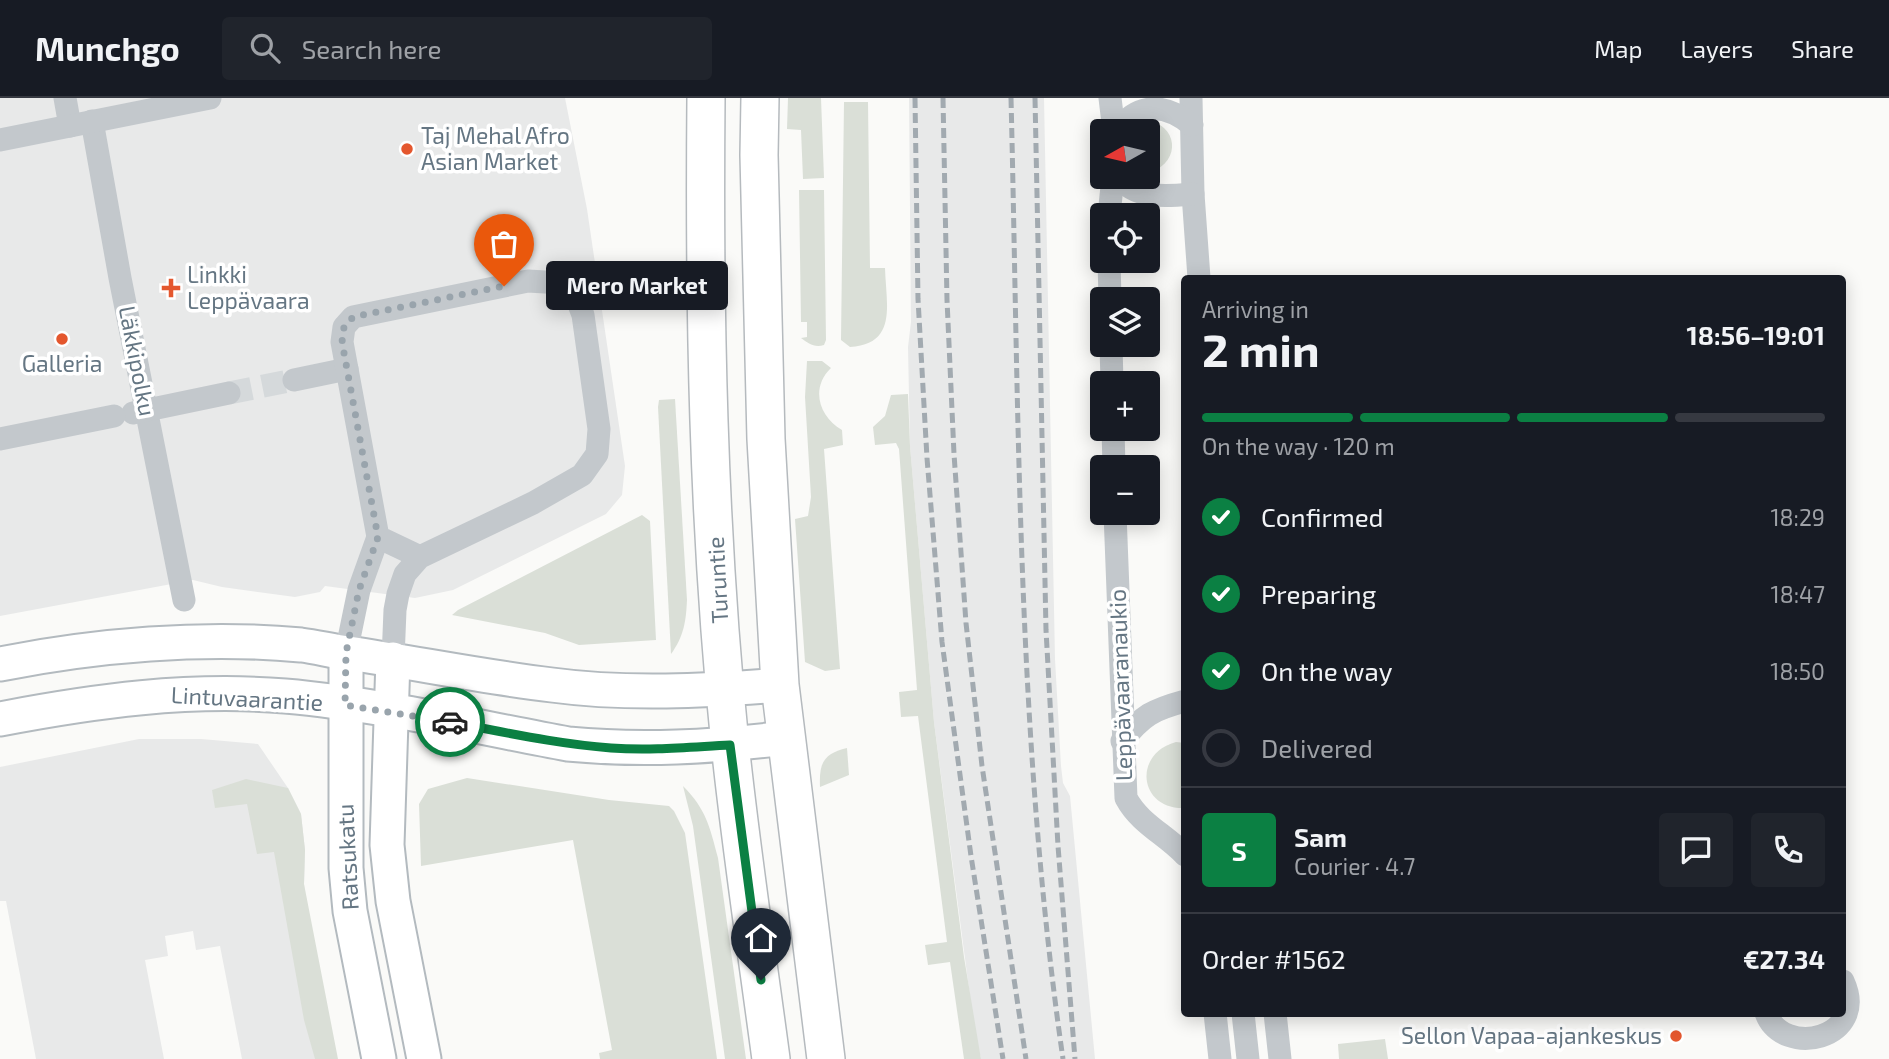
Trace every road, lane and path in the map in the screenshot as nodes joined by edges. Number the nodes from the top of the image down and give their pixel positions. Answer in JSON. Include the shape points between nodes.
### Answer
{"nodes":[{"id":1,"x":65,"y":98,"type":"edge"},
{"id":2,"x":210,"y":98,"type":"edge"},
{"id":3,"x":706,"y":98,"type":"edge"},
{"id":4,"x":760,"y":98,"type":"edge"},
{"id":5,"x":1110,"y":98,"type":"edge"},
{"id":6,"x":1191,"y":98,"type":"edge"},
{"id":7,"x":1114,"y":119,"type":"edge"},
{"id":8,"x":1126,"y":119,"type":"edge"},
{"id":9,"x":81,"y":123,"type":"junction"},
{"id":10,"x":1192,"y":125,"type":"junction"},
{"id":11,"x":0,"y":140,"type":"edge"},
{"id":12,"x":1133,"y":189,"type":"edge"},
{"id":13,"x":1194,"y":194,"type":"junction"},
{"id":14,"x":1199,"y":275,"type":"edge"},
{"id":15,"x":347,"y":369,"type":"junction"},
{"id":16,"x":294,"y":380,"type":"tunnel mouth"},
{"id":17,"x":229,"y":393,"type":"tunnel mouth"},
{"id":18,"x":131,"y":413,"type":"junction"},
{"id":19,"x":0,"y":439,"type":"edge"},
{"id":20,"x":1115,"y":525,"type":"edge"},
{"id":21,"x":378,"y":537,"type":"junction"},
{"id":22,"x":420,"y":557,"type":"junction"},
{"id":23,"x":184,"y":600,"type":"dead end"},
{"id":24,"x":346,"y":653,"type":"junction"},
{"id":25,"x":393,"y":659,"type":"junction"},
{"id":26,"x":0,"y":664,"type":"edge"},
{"id":27,"x":780,"y":685,"type":"junction"},
{"id":28,"x":726,"y":689,"type":"junction"},
{"id":29,"x":1181,"y":702,"type":"edge"},
{"id":30,"x":345,"y":705,"type":"junction"},
{"id":31,"x":391,"y":712,"type":"junction"},
{"id":32,"x":0,"y":719,"type":"edge"},
{"id":33,"x":786,"y":738,"type":"junction"},
{"id":34,"x":1122,"y":741,"type":"junction"},
{"id":35,"x":730,"y":745,"type":"junction"},
{"id":36,"x":1176,"y":837,"type":"edge"},
{"id":37,"x":1846,"y":988,"type":"edge"},
{"id":38,"x":1846,"y":1014,"type":"edge"},
{"id":39,"x":1215,"y":1017,"type":"edge"},
{"id":40,"x":1243,"y":1017,"type":"edge"},
{"id":41,"x":1275,"y":1017,"type":"edge"},
{"id":42,"x":1768,"y":1017,"type":"edge"},
{"id":43,"x":1845,"y":1017,"type":"edge"},
{"id":44,"x":1812,"y":1051,"type":"edge"},
{"id":45,"x":379,"y":1059,"type":"edge"},
{"id":46,"x":424,"y":1059,"type":"edge"},
{"id":47,"x":771,"y":1059,"type":"edge"},
{"id":48,"x":826,"y":1059,"type":"edge"},
{"id":49,"x":1220,"y":1059,"type":"edge"},
{"id":50,"x":1248,"y":1059,"type":"edge"},
{"id":51,"x":1280,"y":1059,"type":"edge"}],
"edges":[{"from":1,"to":9,"type":"street","name":"Läkkipolku"},
{"from":2,"to":9,"type":"street"},
{"from":3,"to":28,"type":"main road","name":"Turuntie","via":[[708,404]]},
{"from":4,"to":27,"type":"main road","via":[[766,439]]},
{"from":5,"to":7,"type":"street"},
{"from":6,"to":10,"type":"street"},
{"from":8,"to":10,"type":"street","via":[[1141,110],[1160,109],[1180,115]]},
{"from":9,"to":11,"type":"street"},
{"from":9,"to":18,"type":"street","name":"Läkkipolku"},
{"from":10,"to":13,"type":"street"},
{"from":12,"to":13,"type":"street","via":[[1156,195]]},
{"from":13,"to":14,"type":"street"},
{"from":15,"to":16,"type":"street"},
{"from":15,"to":21,"type":"street"},
{"from":15,"to":22,"type":"street","via":[[342,342],[344,327],[353,317],[528,281],[562,283],[574,292],[585,327],[599,429],[597,454],[582,475]]},
{"from":17,"to":18,"type":"street"},
{"from":18,"to":19,"type":"street"},
{"from":18,"to":23,"type":"street","name":"Läkkipolku"},
{"from":20,"to":34,"type":"street","name":"Leppävaaranaukio"},
{"from":21,"to":22,"type":"street"},
{"from":21,"to":24,"type":"street","via":[[359,590]]},
{"from":22,"to":25,"type":"street","via":[[405,574],[398,594]]},
{"from":24,"to":25,"type":"main road"},
{"from":24,"to":26,"type":"main road","via":[[301,645],[205,642],[121,646]]},
{"from":24,"to":30,"type":"main road","name":"Ratsukatu"},
{"from":25,"to":28,"type":"main road","via":[[616,691]]},
{"from":25,"to":31,"type":"main road","name":"Ratsukatu"},
{"from":27,"to":28,"type":"main road"},
{"from":27,"to":33,"type":"main road"},
{"from":28,"to":35,"type":"main road","name":"Turuntie"},
{"from":29,"to":34,"type":"street","via":[[1140,719]]},
{"from":30,"to":31,"type":"main road","name":"Lintuvaarantie"},
{"from":30,"to":32,"type":"main road","name":"Lintuvaarantie","via":[[282,696],[197,694],[113,699]]},
{"from":30,"to":45,"type":"main road","name":"Ratsukatu","via":[[350,911]]},
{"from":31,"to":35,"type":"main road","name":"Lintuvaarantie","via":[[568,744],[662,749]]},
{"from":31,"to":46,"type":"main road","name":"Ratsukatu","via":[[387,845],[393,901]]},
{"from":33,"to":35,"type":"main road","name":"Lintuvaarantie"},
{"from":33,"to":48,"type":"main road"},
{"from":34,"to":36,"type":"street","name":"Leppävaaranaukio","via":[[1125,798],[1146,824]]},
{"from":35,"to":47,"type":"main road","name":"Turuntie"},
{"from":37,"to":38,"type":"street"},
{"from":39,"to":49,"type":"street"},
{"from":40,"to":50,"type":"street"},
{"from":41,"to":51,"type":"street"},
{"from":42,"to":44,"type":"street","via":[[1775,1030]]},
{"from":43,"to":44,"type":"street"}]}
